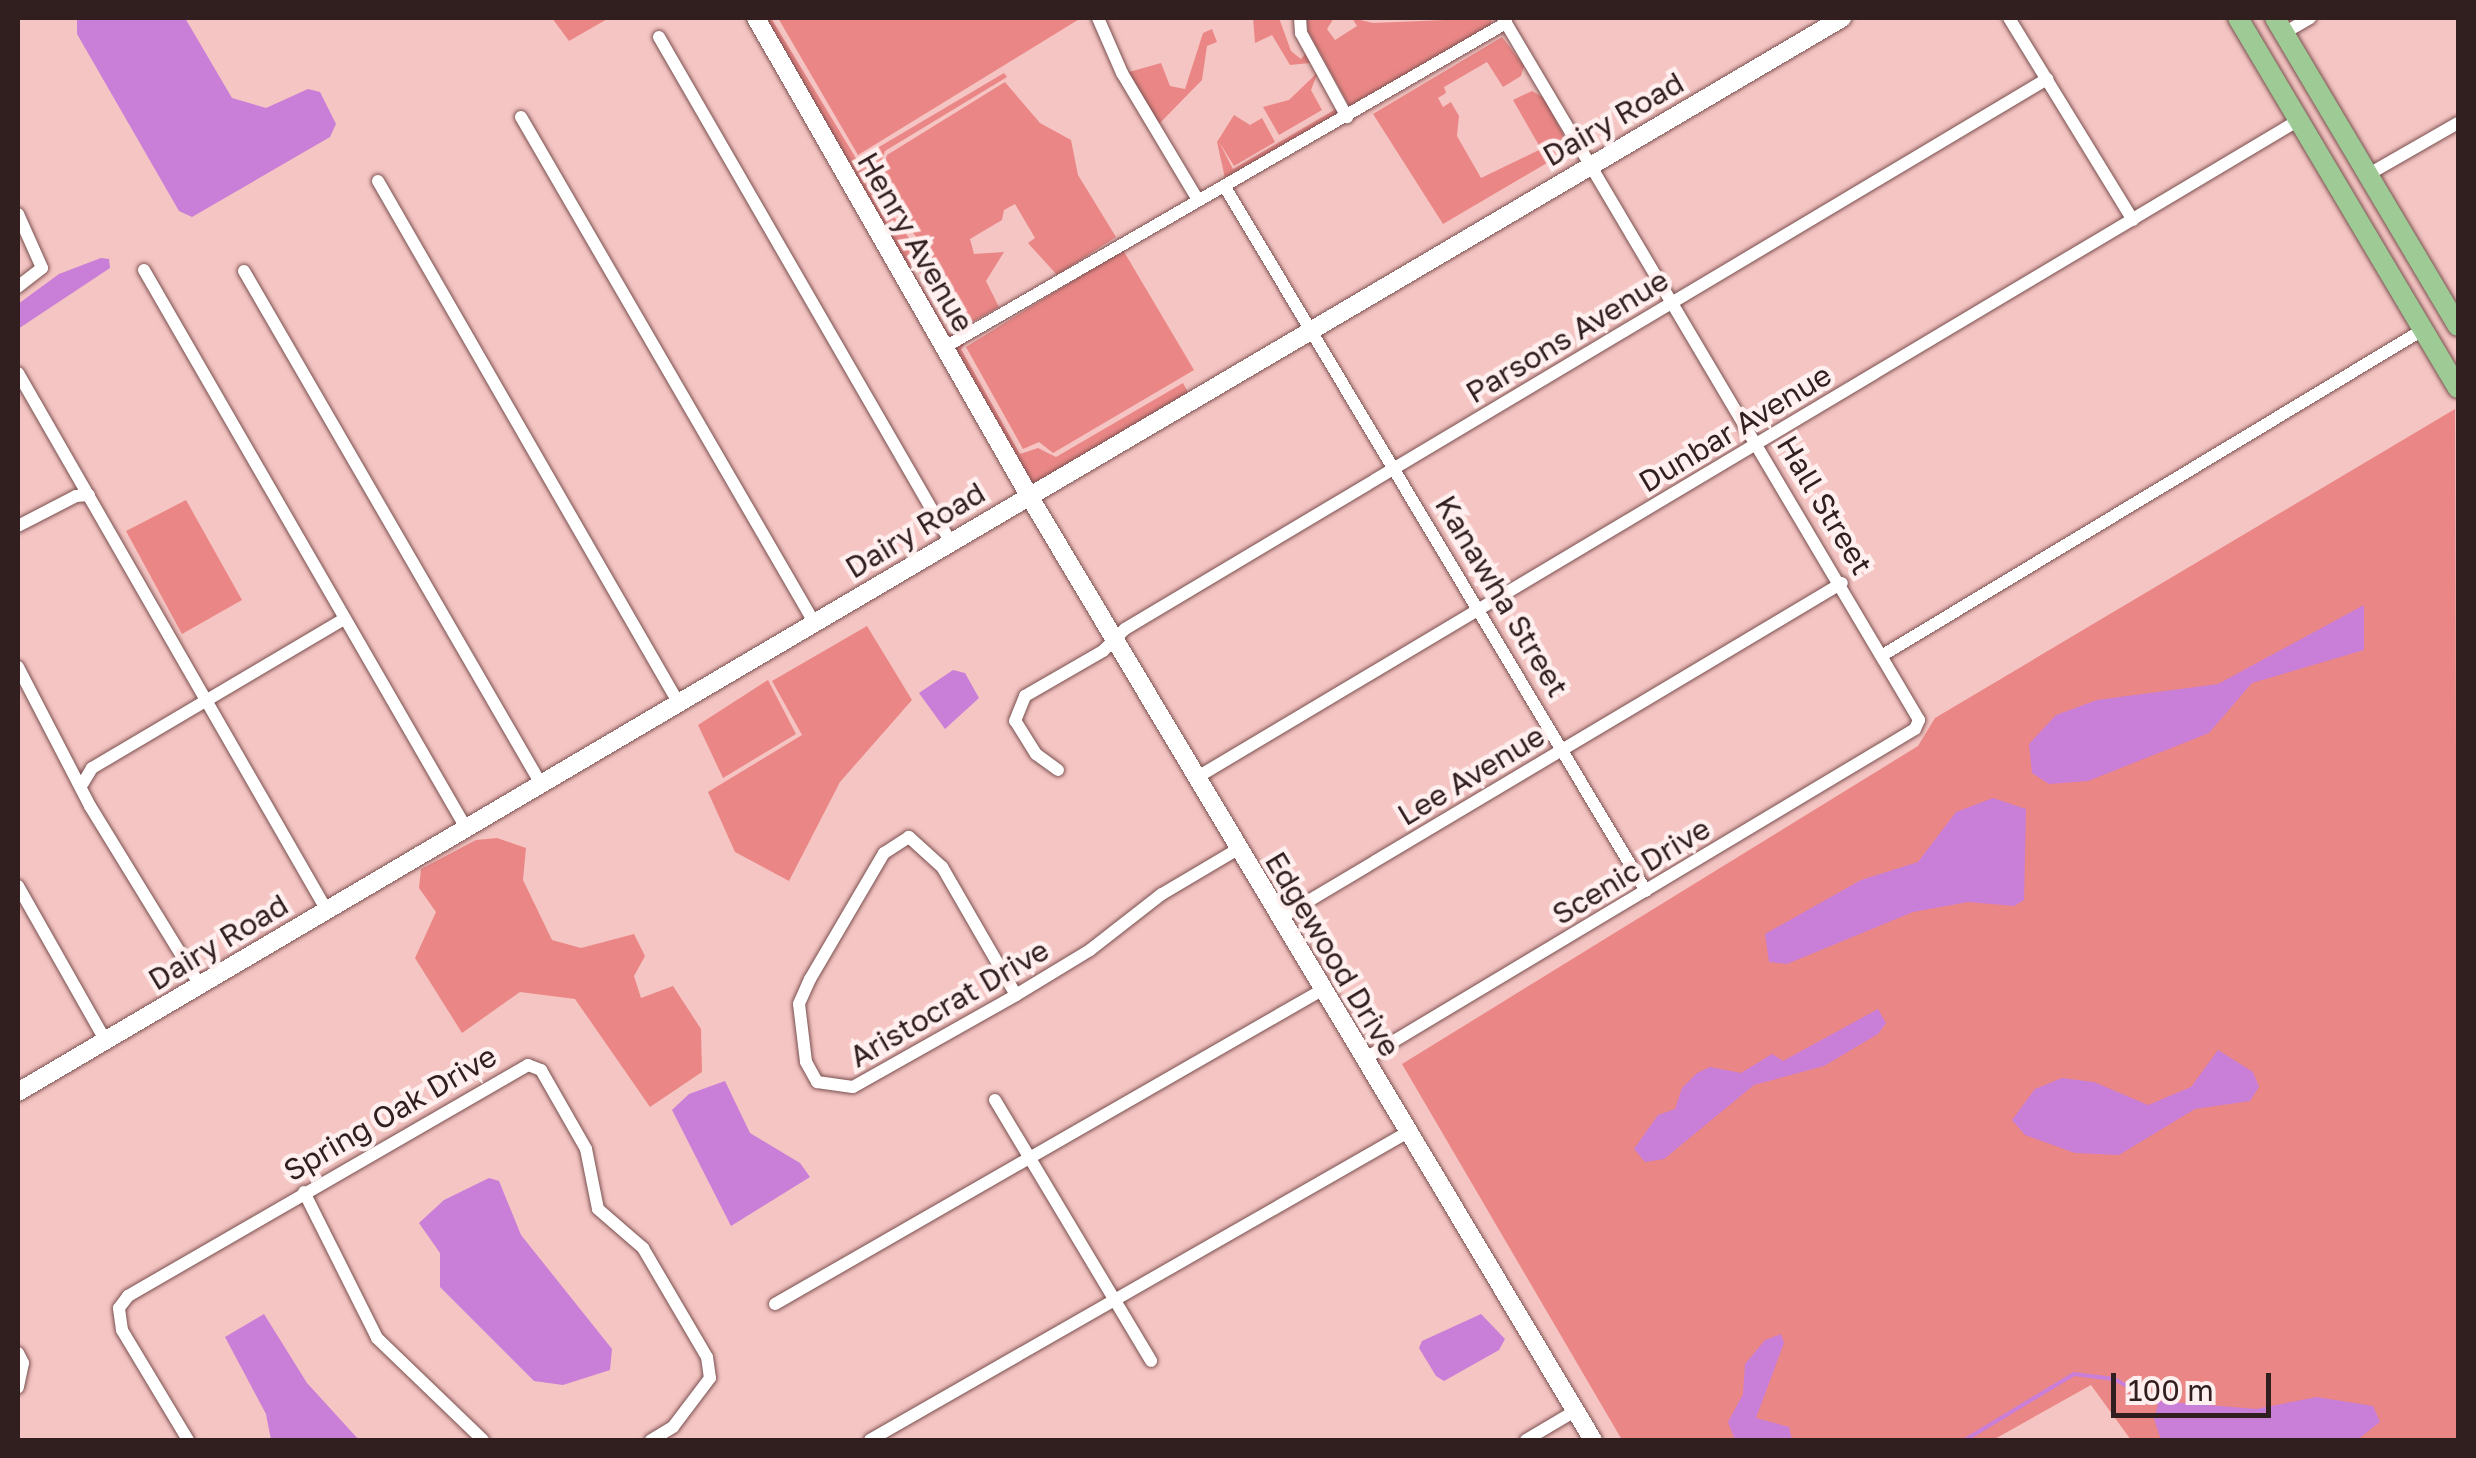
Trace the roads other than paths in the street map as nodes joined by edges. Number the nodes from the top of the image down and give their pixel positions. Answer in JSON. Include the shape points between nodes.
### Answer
{"nodes":[{"id":1,"x":756,"y":18,"type":"edge"},
{"id":2,"x":1098,"y":18,"type":"edge"},
{"id":3,"x":1300,"y":18,"type":"edge"},
{"id":4,"x":1842,"y":18,"type":"edge"},
{"id":5,"x":2009,"y":18,"type":"edge"},
{"id":6,"x":2238,"y":18,"type":"edge"},
{"id":7,"x":2246,"y":18,"type":"edge"},
{"id":8,"x":2310,"y":18,"type":"edge"},
{"id":9,"x":1505,"y":20,"type":"edge"},
{"id":10,"x":2280,"y":25,"type":"edge"},
{"id":11,"x":659,"y":38,"type":"dead end"},
{"id":12,"x":2047,"y":79,"type":"junction"},
{"id":13,"x":521,"y":116,"type":"dead end"},
{"id":14,"x":1348,"y":117,"type":"junction"},
{"id":15,"x":2299,"y":120,"type":"junction"},
{"id":16,"x":2458,"y":122,"type":"edge"},
{"id":17,"x":2351,"y":145,"type":"junction"},
{"id":18,"x":1590,"y":163,"type":"junction"},
{"id":19,"x":2369,"y":174,"type":"junction"},
{"id":20,"x":378,"y":181,"type":"dead end"},
{"id":21,"x":1225,"y":187,"type":"junction"},
{"id":22,"x":1198,"y":200,"type":"junction"},
{"id":23,"x":18,"y":214,"type":"edge"},
{"id":24,"x":2133,"y":220,"type":"junction"},
{"id":25,"x":144,"y":270,"type":"dead end"},
{"id":26,"x":244,"y":271,"type":"dead end"},
{"id":27,"x":18,"y":287,"type":"edge"},
{"id":28,"x":2399,"y":288,"type":"junction"},
{"id":29,"x":1674,"y":302,"type":"junction"},
{"id":30,"x":2456,"y":316,"type":"edge"},
{"id":31,"x":1313,"y":328,"type":"junction"},
{"id":32,"x":2424,"y":329,"type":"junction"},
{"id":33,"x":2458,"y":339,"type":"edge"},
{"id":34,"x":944,"y":347,"type":"junction"},
{"id":35,"x":18,"y":373,"type":"edge"},
{"id":36,"x":2458,"y":388,"type":"edge"},
{"id":37,"x":1759,"y":443,"type":"junction"},
{"id":38,"x":1396,"y":468,"type":"junction"},
{"id":39,"x":1028,"y":494,"type":"junction"},
{"id":40,"x":90,"y":495,"type":"junction"},
{"id":41,"x":18,"y":526,"type":"edge"},
{"id":42,"x":950,"y":541,"type":"junction"},
{"id":43,"x":1842,"y":583,"type":"junction"},
{"id":44,"x":1480,"y":608,"type":"junction"},
{"id":45,"x":344,"y":618,"type":"junction"},
{"id":46,"x":814,"y":622,"type":"junction"},
{"id":47,"x":1114,"y":638,"type":"junction"},
{"id":48,"x":1883,"y":655,"type":"junction"},
{"id":49,"x":18,"y":667,"type":"edge"},
{"id":50,"x":206,"y":701,"type":"junction"},
{"id":51,"x":678,"y":702,"type":"junction"},
{"id":52,"x":1920,"y":720,"type":"joint"},
{"id":53,"x":1563,"y":749,"type":"junction"},
{"id":54,"x":1058,"y":770,"type":"dead end"},
{"id":55,"x":1196,"y":778,"type":"junction"},
{"id":56,"x":83,"y":784,"type":"junction"},
{"id":57,"x":541,"y":784,"type":"junction"},
{"id":58,"x":466,"y":828,"type":"junction"},
{"id":59,"x":1238,"y":849,"type":"junction"},
{"id":60,"x":18,"y":886,"type":"edge"},
{"id":61,"x":1646,"y":891,"type":"junction"},
{"id":62,"x":326,"y":910,"type":"junction"},
{"id":63,"x":1280,"y":918,"type":"junction"},
{"id":64,"x":199,"y":984,"type":"junction"},
{"id":65,"x":1322,"y":990,"type":"junction"},
{"id":66,"x":1016,"y":995,"type":"junction"},
{"id":67,"x":106,"y":1040,"type":"junction"},
{"id":68,"x":1364,"y":1059,"type":"junction"},
{"id":69,"x":18,"y":1092,"type":"edge"},
{"id":70,"x":995,"y":1100,"type":"dead end"},
{"id":71,"x":1408,"y":1132,"type":"junction"},
{"id":72,"x":1030,"y":1159,"type":"junction"},
{"id":73,"x":304,"y":1192,"type":"junction"},
{"id":74,"x":1116,"y":1300,"type":"junction"},
{"id":75,"x":775,"y":1304,"type":"dead end"},
{"id":76,"x":18,"y":1353,"type":"edge"},
{"id":77,"x":1151,"y":1361,"type":"dead end"},
{"id":78,"x":18,"y":1387,"type":"edge"},
{"id":79,"x":1576,"y":1412,"type":"junction"},
{"id":80,"x":188,"y":1440,"type":"edge"},
{"id":81,"x":483,"y":1440,"type":"edge"},
{"id":82,"x":650,"y":1440,"type":"edge"},
{"id":83,"x":870,"y":1440,"type":"edge"},
{"id":84,"x":1526,"y":1440,"type":"edge"},
{"id":85,"x":1593,"y":1440,"type":"edge"}],
"edges":[{"from":1,"to":34,"type":"street","name":"Henry Avenue"},
{"from":2,"to":22,"type":"street","via":[[1122,74]]},
{"from":3,"to":14,"type":"street","via":[[1301,33]]},
{"from":4,"to":18,"type":"street","name":"Dairy Road"},
{"from":5,"to":12,"type":"street"},
{"from":6,"to":15,"type":"main road"},
{"from":7,"to":10,"type":"main road"},
{"from":8,"to":10,"type":"street"},
{"from":9,"to":14,"type":"street"},
{"from":9,"to":18,"type":"street","name":"Hall Street"},
{"from":10,"to":17,"type":"main road"},
{"from":11,"to":42,"type":"street"},
{"from":12,"to":24,"type":"street"},
{"from":12,"to":29,"type":"street","name":"Parsons Avenue"},
{"from":13,"to":46,"type":"street"},
{"from":14,"to":21,"type":"street"},
{"from":15,"to":17,"type":"main road","via":[[2325,126]]},
{"from":15,"to":24,"type":"street","name":"Dunbar Avenue"},
{"from":15,"to":28,"type":"main road"},
{"from":16,"to":19,"type":"street"},
{"from":17,"to":19,"type":"main road"},
{"from":18,"to":29,"type":"street","name":"Hall Street"},
{"from":18,"to":31,"type":"street","name":"Dairy Road"},
{"from":19,"to":30,"type":"main road"},
{"from":20,"to":51,"type":"street"},
{"from":21,"to":22,"type":"street"},
{"from":21,"to":31,"type":"street","name":"Kanawha Street"},
{"from":22,"to":34,"type":"street"},
{"from":23,"to":27,"type":"street","via":[[42,268]]},
{"from":24,"to":37,"type":"street","name":"Dunbar Avenue"},
{"from":25,"to":45,"type":"street"},
{"from":26,"to":57,"type":"street"},
{"from":28,"to":30,"type":"main road","via":[[2426,309]]},
{"from":28,"to":32,"type":"main road"},
{"from":29,"to":37,"type":"street","name":"Hall Street"},
{"from":29,"to":38,"type":"street","name":"Parsons Avenue"},
{"from":31,"to":38,"type":"street","name":"Kanawha Street"},
{"from":31,"to":39,"type":"street","name":"Dairy Road"},
{"from":32,"to":33,"type":"main road"},
{"from":32,"to":36,"type":"main road"},
{"from":32,"to":48,"type":"street"},
{"from":34,"to":39,"type":"street","name":"Henry Avenue"},
{"from":35,"to":40,"type":"street"},
{"from":37,"to":43,"type":"street","name":"Hall Street"},
{"from":37,"to":44,"type":"street","name":"Dunbar Avenue"},
{"from":38,"to":44,"type":"street","name":"Kanawha Street"},
{"from":38,"to":47,"type":"street","name":"Parsons Avenue"},
{"from":39,"to":42,"type":"street","name":"Dairy Road"},
{"from":39,"to":47,"type":"street","name":"Edgewood Drive"},
{"from":40,"to":41,"type":"street"},
{"from":40,"to":50,"type":"street"},
{"from":42,"to":46,"type":"street","name":"Dairy Road"},
{"from":43,"to":48,"type":"street","name":"Hall Street"},
{"from":43,"to":53,"type":"street","name":"Lee Avenue"},
{"from":44,"to":53,"type":"street","name":"Kanawha Street"},
{"from":44,"to":55,"type":"street","name":"Dunbar Avenue"},
{"from":45,"to":50,"type":"street"},
{"from":45,"to":58,"type":"street"},
{"from":46,"to":51,"type":"street","name":"Dairy Road"},
{"from":47,"to":54,"type":"street","name":"Parsons Avenue","via":[[1016,709],[1021,734]]},
{"from":47,"to":55,"type":"street","name":"Edgewood Drive"},
{"from":48,"to":52,"type":"street","name":"Hall Street"},
{"from":49,"to":56,"type":"street"},
{"from":50,"to":56,"type":"street","via":[[92,768]]},
{"from":50,"to":62,"type":"street"},
{"from":51,"to":57,"type":"street","name":"Dairy Road"},
{"from":52,"to":61,"type":"street","name":"Scenic Drive"},
{"from":53,"to":61,"type":"street","name":"Kanawha Street"},
{"from":53,"to":63,"type":"street","name":"Lee Avenue"},
{"from":55,"to":59,"type":"street","name":"Edgewood Drive"},
{"from":56,"to":64,"type":"street"},
{"from":57,"to":58,"type":"street","name":"Dairy Road"},
{"from":58,"to":62,"type":"street","name":"Dairy Road"},
{"from":59,"to":63,"type":"street","name":"Edgewood Drive"},
{"from":59,"to":66,"type":"street","name":"Aristocrat Drive"},
{"from":60,"to":67,"type":"street"},
{"from":61,"to":68,"type":"street","name":"Scenic Drive"},
{"from":62,"to":64,"type":"street","name":"Dairy Road"},
{"from":63,"to":65,"type":"street","name":"Edgewood Drive"},
{"from":64,"to":67,"type":"street","name":"Dairy Road"},
{"from":65,"to":68,"type":"street","name":"Edgewood Drive"},
{"from":65,"to":72,"type":"street"},
{"from":66,"to":66,"type":"street","name":"Aristocrat Drive","via":[[942,867],[909,837],[884,853],[799,1004],[806,1062],[818,1082],[853,1088]]},
{"from":67,"to":69,"type":"street","name":"Dairy Road"},
{"from":68,"to":71,"type":"street","name":"Edgewood Drive"},
{"from":70,"to":72,"type":"street"},
{"from":71,"to":74,"type":"street"},
{"from":71,"to":79,"type":"street","name":"Edgewood Drive"},
{"from":72,"to":74,"type":"street"},
{"from":72,"to":75,"type":"street"},
{"from":73,"to":80,"type":"street","name":"Spring Oak Drive","via":[[128,1296],[119,1308],[122,1330]]},
{"from":73,"to":81,"type":"street","via":[[377,1338]]},
{"from":73,"to":82,"type":"street","name":"Spring Oak Drive","via":[[516,1068],[540,1070],[586,1149],[598,1209],[643,1248],[707,1357],[710,1378],[673,1426]]},
{"from":74,"to":77,"type":"street"},
{"from":74,"to":83,"type":"street"},
{"from":76,"to":78,"type":"street"},
{"from":79,"to":84,"type":"street"},
{"from":79,"to":85,"type":"street","name":"Edgewood Drive"}]}
